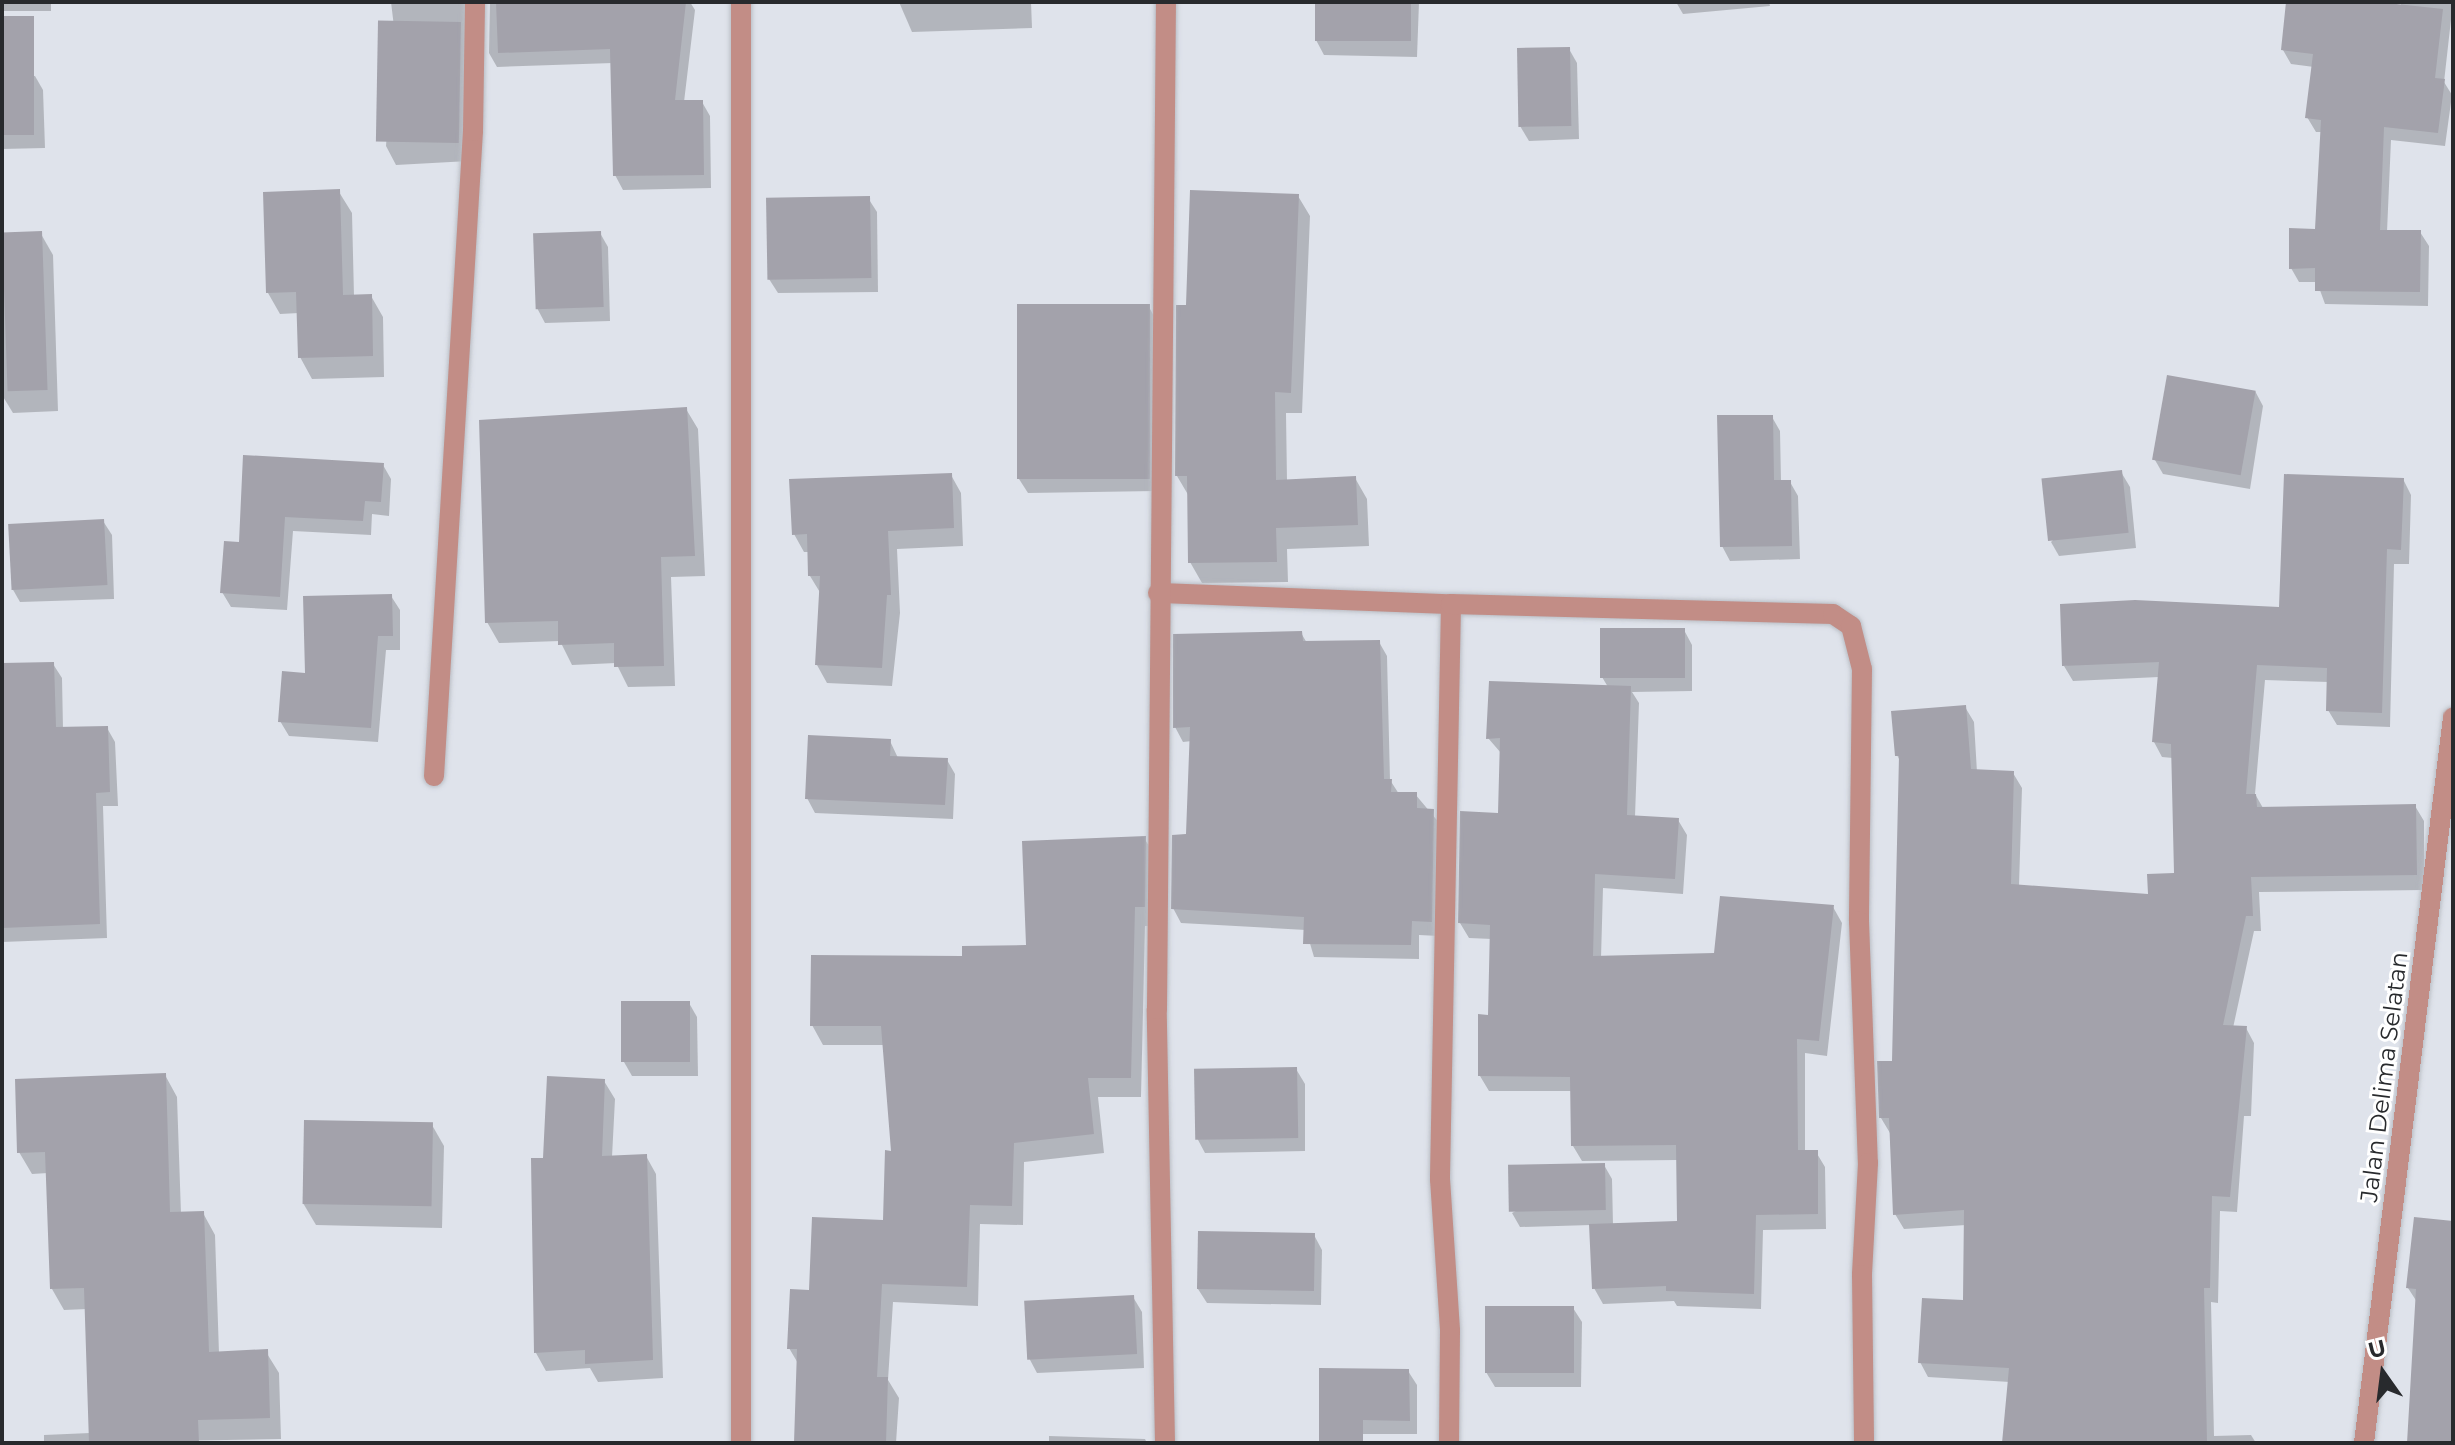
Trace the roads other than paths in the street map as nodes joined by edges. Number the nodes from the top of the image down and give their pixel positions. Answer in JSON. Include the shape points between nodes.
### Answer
{"nodes":[{"id":1,"x":475,"y":2,"type":"edge"},
{"id":2,"x":741,"y":2,"type":"edge"},
{"id":3,"x":1166,"y":2,"type":"edge"},
{"id":4,"x":1158,"y":593,"type":"junction"},
{"id":5,"x":1451,"y":604,"type":"junction"},
{"id":6,"x":2453,"y":717,"type":"edge"},
{"id":7,"x":434,"y":776,"type":"dead end"},
{"id":8,"x":741,"y":1443,"type":"edge"},
{"id":9,"x":1165,"y":1443,"type":"edge"},
{"id":10,"x":1449,"y":1443,"type":"edge"},
{"id":11,"x":1864,"y":1443,"type":"edge"},
{"id":12,"x":2364,"y":1443,"type":"edge"}],
"edges":[{"from":1,"to":7,"type":"street","via":[[472,147]]},
{"from":2,"to":8,"type":"street"},
{"from":3,"to":4,"type":"street"},
{"from":4,"to":5,"type":"street"},
{"from":4,"to":9,"type":"street","via":[[1157,1009]]},
{"from":5,"to":10,"type":"street","via":[[1440,1179],[1450,1331]]},
{"from":5,"to":11,"type":"street","via":[[1819,613],[1833,614],[1851,626],[1862,669],[1859,921],[1868,1163],[1862,1275]]},
{"from":6,"to":12,"type":"street","name":"Jalan Delima Selatan"}]}
